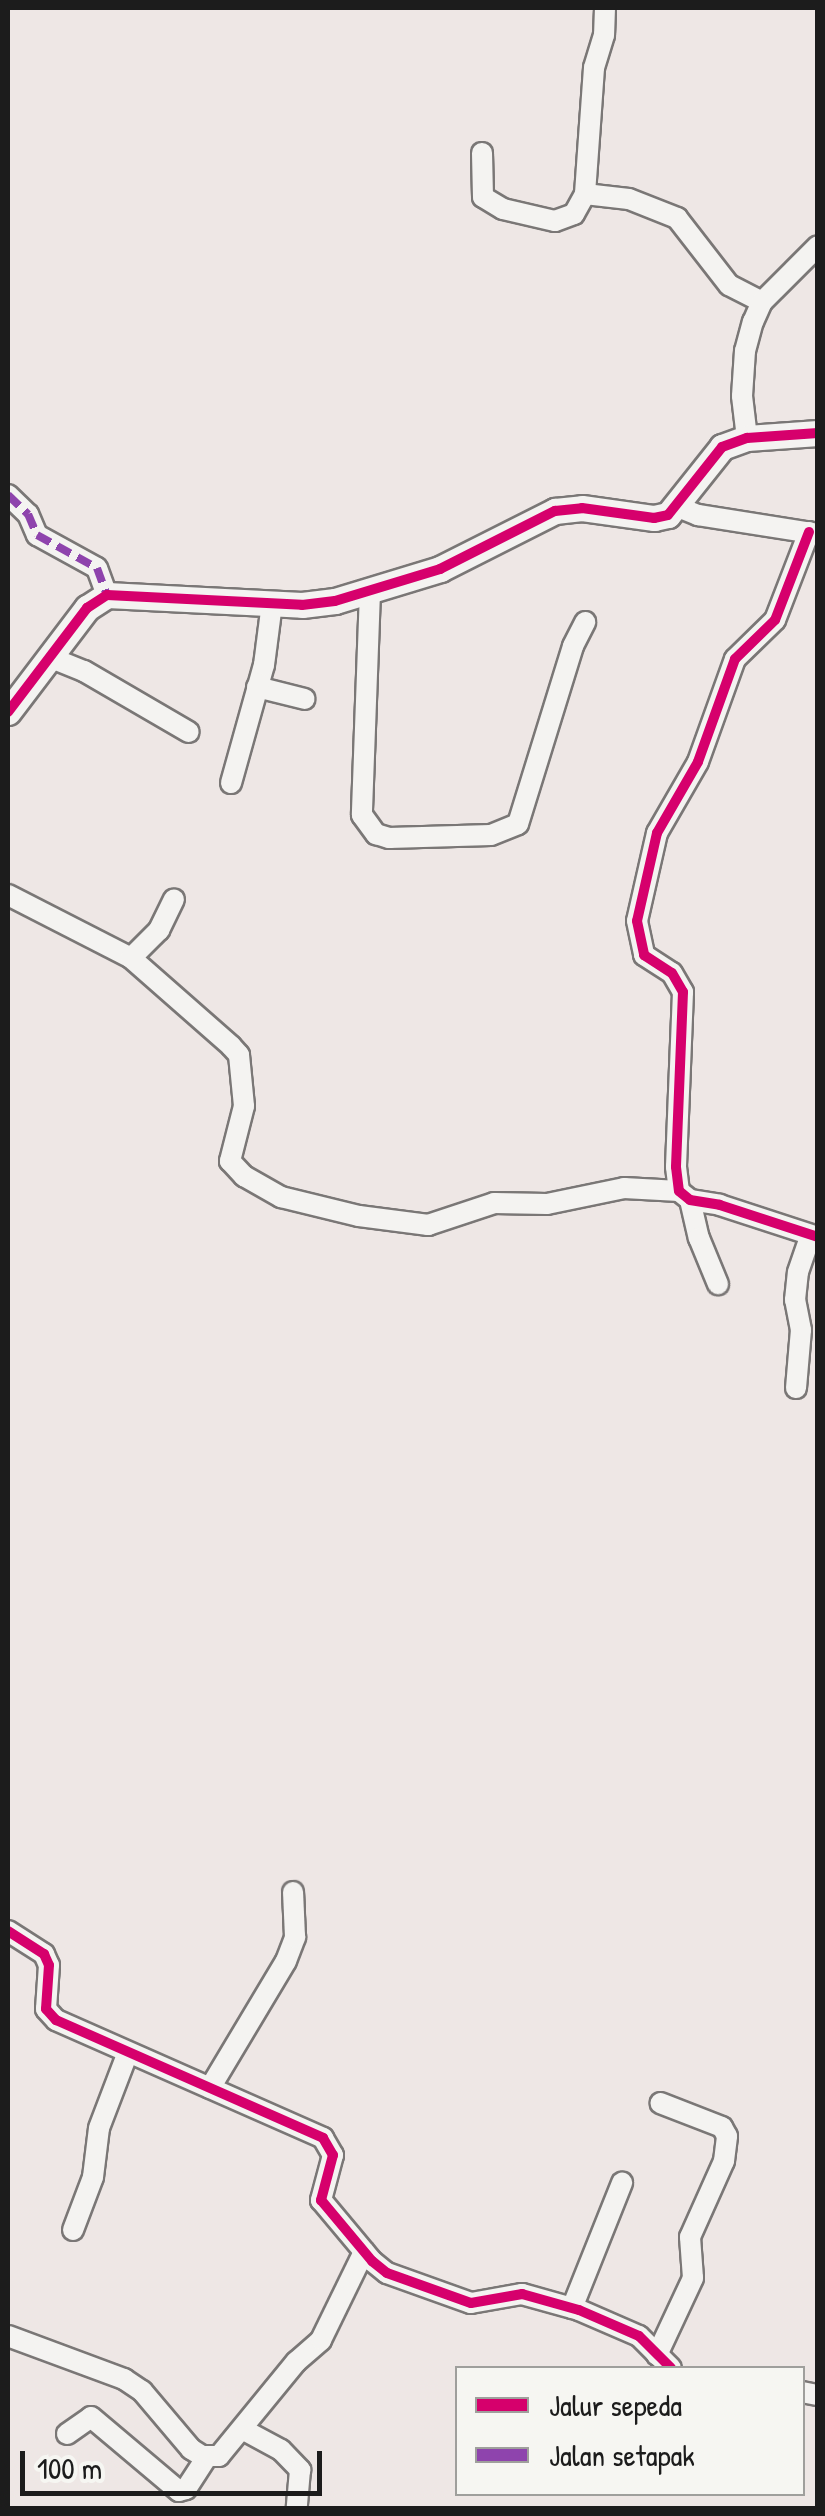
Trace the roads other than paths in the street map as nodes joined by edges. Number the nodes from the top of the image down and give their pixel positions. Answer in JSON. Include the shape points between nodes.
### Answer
{"nodes":[{"id":1,"x":605,"y":8,"type":"edge"},
{"id":2,"x":482,"y":153,"type":"dead end"},
{"id":3,"x":585,"y":194,"type":"junction"},
{"id":4,"x":818,"y":246,"type":"edge"},
{"id":5,"x":762,"y":302,"type":"junction"},
{"id":6,"x":818,"y":433,"type":"edge"},
{"id":7,"x":747,"y":438,"type":"junction"},
{"id":8,"x":8,"y":495,"type":"edge"},
{"id":9,"x":678,"y":507,"type":"junction"},
{"id":10,"x":813,"y":533,"type":"edge"},
{"id":11,"x":370,"y":592,"type":"junction"},
{"id":12,"x":107,"y":595,"type":"junction"},
{"id":13,"x":272,"y":604,"type":"junction"},
{"id":14,"x":585,"y":622,"type":"dead end"},
{"id":15,"x":49,"y":656,"type":"junction"},
{"id":16,"x":257,"y":687,"type":"junction"},
{"id":17,"x":306,"y":700,"type":"dead end"},
{"id":18,"x":8,"y":712,"type":"edge"},
{"id":19,"x":189,"y":732,"type":"dead end"},
{"id":20,"x":231,"y":783,"type":"dead end"},
{"id":21,"x":8,"y":894,"type":"edge"},
{"id":22,"x":174,"y":899,"type":"dead end"},
{"id":23,"x":131,"y":958,"type":"junction"},
{"id":24,"x":685,"y":1195,"type":"junction"},
{"id":25,"x":814,"y":1237,"type":"edge"},
{"id":26,"x":718,"y":1284,"type":"dead end"},
{"id":27,"x":796,"y":1388,"type":"dead end"},
{"id":28,"x":293,"y":1892,"type":"dead end"},
{"id":29,"x":8,"y":1931,"type":"edge"},
{"id":30,"x":128,"y":2052,"type":"junction"},
{"id":31,"x":210,"y":2088,"type":"junction"},
{"id":32,"x":660,"y":2104,"type":"dead end"},
{"id":33,"x":622,"y":2183,"type":"dead end"},
{"id":34,"x":73,"y":2230,"type":"dead end"},
{"id":35,"x":364,"y":2252,"type":"junction"},
{"id":36,"x":572,"y":2308,"type":"junction"},
{"id":37,"x":8,"y":2336,"type":"edge"},
{"id":38,"x":664,"y":2362,"type":"edge"},
{"id":39,"x":242,"y":2429,"type":"junction"},
{"id":40,"x":67,"y":2434,"type":"dead end"},
{"id":41,"x":207,"y":2457,"type":"junction"},
{"id":42,"x":298,"y":2508,"type":"edge"}],
"edges":[{"from":1,"to":3,"type":"street"},
{"from":2,"to":3,"type":"street","via":[[483,198],[504,209],[555,221],[574,214]]},
{"from":3,"to":5,"type":"street","via":[[629,199],[676,218],[729,285]]},
{"from":4,"to":5,"type":"street"},
{"from":5,"to":7,"type":"street","via":[[744,351]]},
{"from":6,"to":7,"type":"street"},
{"from":7,"to":9,"type":"street","via":[[712,454]]},
{"from":8,"to":12,"type":"street","via":[[28,514],[36,535],[98,568]]},
{"from":9,"to":10,"type":"street"},
{"from":9,"to":11,"type":"street","via":[[654,518],[554,511],[440,569]]},
{"from":10,"to":24,"type":"street","via":[[775,620],[735,659],[698,762],[658,833],[643,885],[640,948],[680,980],[683,992],[676,1167]]},
{"from":11,"to":13,"type":"street","via":[[319,604]]},
{"from":11,"to":14,"type":"street","via":[[362,815],[376,834],[490,835],[518,824]]},
{"from":12,"to":13,"type":"street"},
{"from":12,"to":15,"type":"street","via":[[87,608]]},
{"from":13,"to":16,"type":"street"},
{"from":15,"to":18,"type":"street"},
{"from":15,"to":19,"type":"street"},
{"from":16,"to":17,"type":"street"},
{"from":16,"to":20,"type":"street"},
{"from":21,"to":23,"type":"street"},
{"from":22,"to":23,"type":"street","via":[[158,930]]},
{"from":23,"to":24,"type":"street","via":[[239,1055],[244,1106],[230,1162],[281,1197],[428,1225],[494,1204],[547,1204],[624,1188]]},
{"from":24,"to":25,"type":"street"},
{"from":24,"to":26,"type":"street"},
{"from":25,"to":27,"type":"street","via":[[798,1272]]},
{"from":28,"to":31,"type":"street","via":[[295,1937],[286,1961]]},
{"from":29,"to":30,"type":"street","via":[[44,1954],[50,2015]]},
{"from":30,"to":31,"type":"street"},
{"from":30,"to":34,"type":"street","via":[[99,2128],[93,2177]]},
{"from":31,"to":35,"type":"street","via":[[323,2138],[333,2155],[321,2200]]},
{"from":32,"to":38,"type":"street","via":[[722,2127],[727,2136],[724,2161],[688,2245],[693,2278]]},
{"from":33,"to":36,"type":"street"},
{"from":35,"to":36,"type":"street","via":[[397,2278],[471,2303],[522,2294]]},
{"from":35,"to":39,"type":"street","via":[[321,2340]]},
{"from":36,"to":38,"type":"street","via":[[639,2336]]},
{"from":37,"to":41,"type":"street","via":[[124,2379],[191,2449]]},
{"from":39,"to":41,"type":"street","via":[[219,2456]]},
{"from":39,"to":42,"type":"street","via":[[282,2450],[300,2470]]},
{"from":40,"to":41,"type":"street","via":[[90,2417],[180,2491]]}]}
